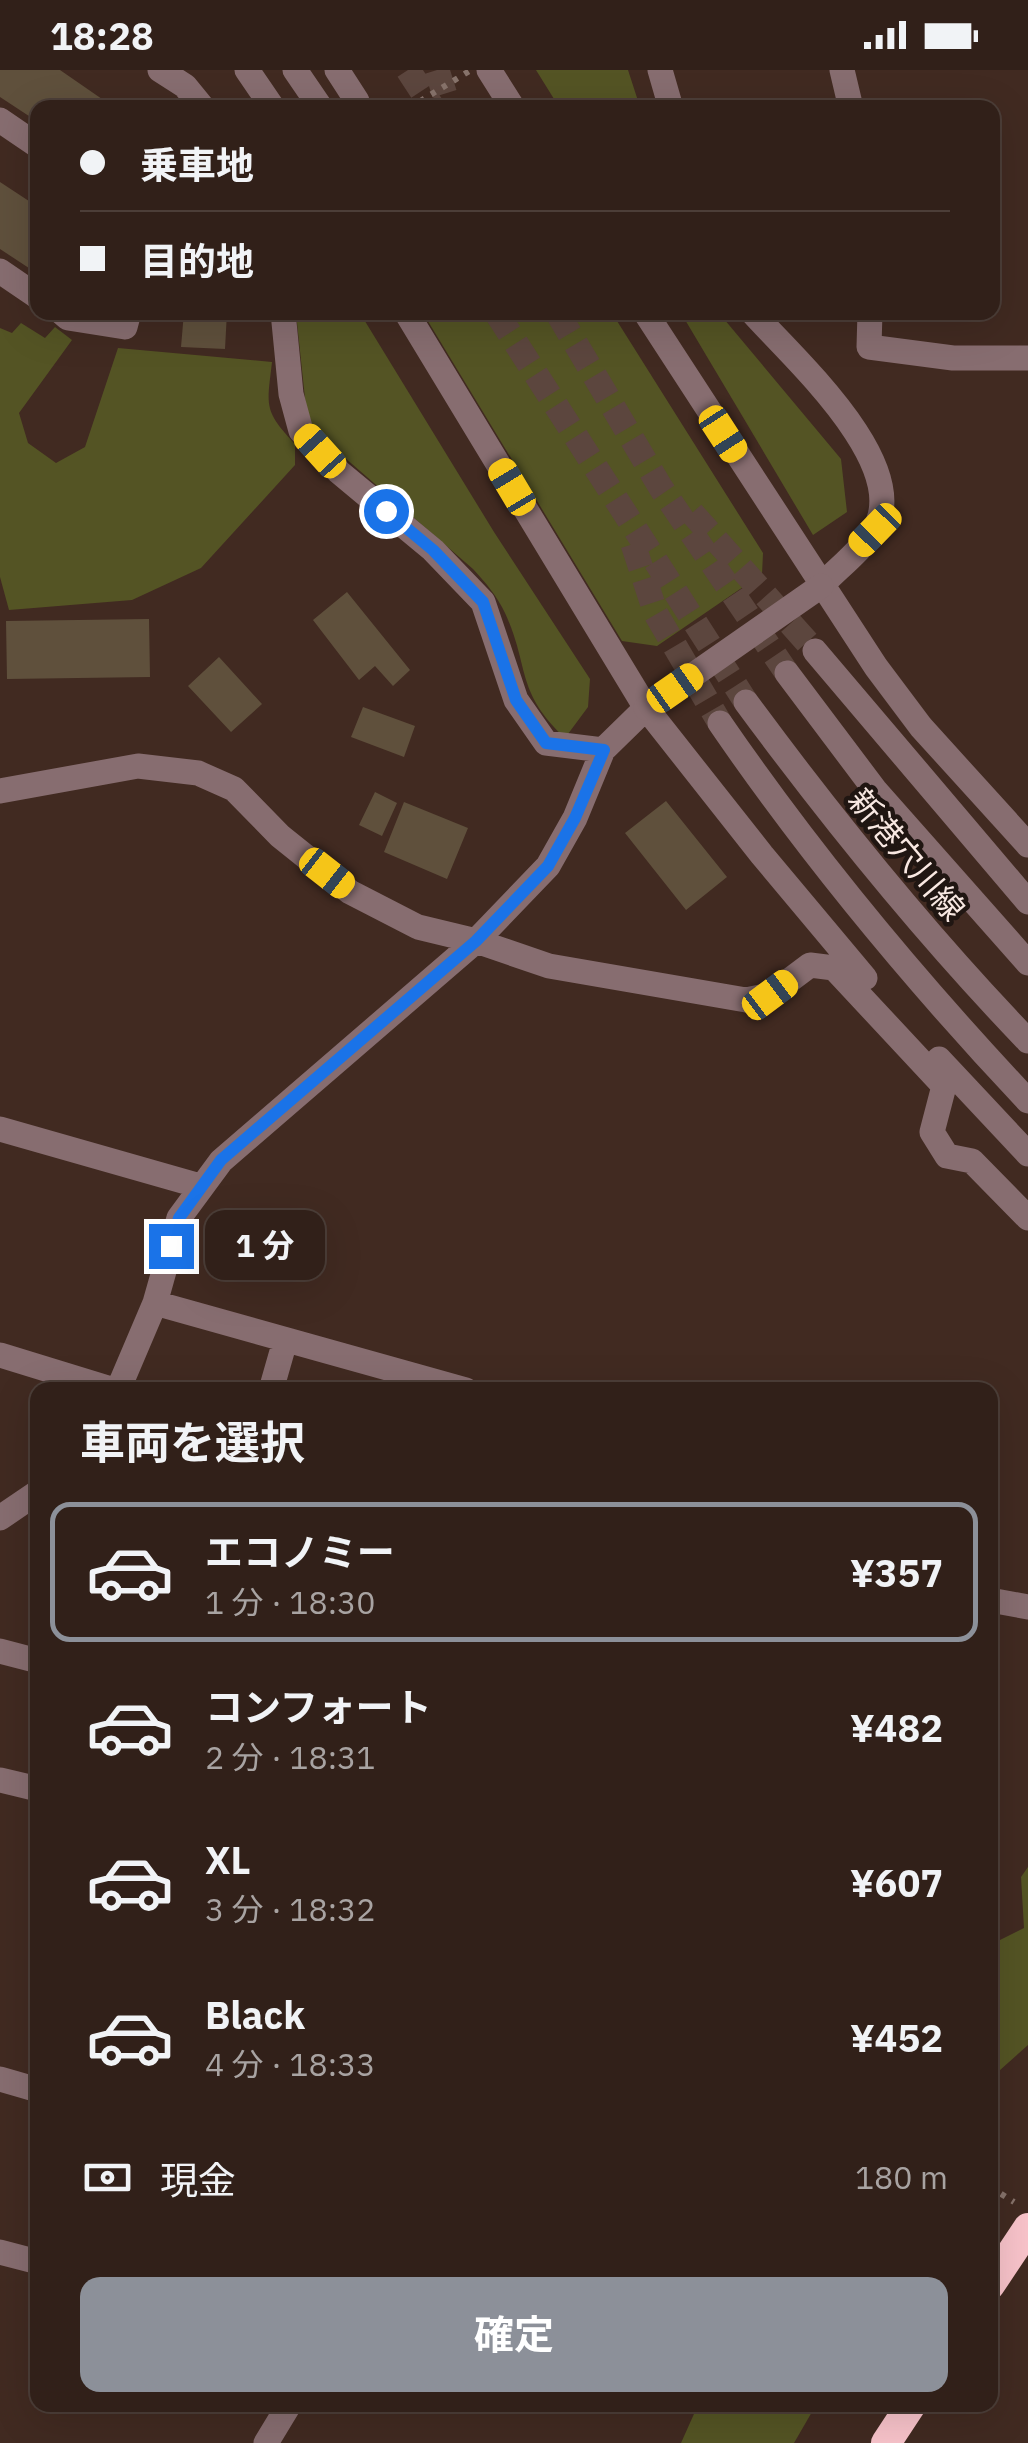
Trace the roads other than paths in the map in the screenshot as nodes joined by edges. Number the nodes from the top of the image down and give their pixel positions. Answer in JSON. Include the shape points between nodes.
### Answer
{"nodes":[{"id":1,"x":160,"y":70,"type":"edge"},
{"id":2,"x":248,"y":70,"type":"edge"},
{"id":3,"x":295,"y":70,"type":"edge"},
{"id":4,"x":338,"y":70,"type":"edge"},
{"id":5,"x":489,"y":70,"type":"edge"},
{"id":6,"x":660,"y":70,"type":"edge"},
{"id":7,"x":842,"y":70,"type":"edge"},
{"id":8,"x":196,"y":100,"type":"edge"},
{"id":9,"x":268,"y":100,"type":"edge"},
{"id":10,"x":316,"y":100,"type":"edge"},
{"id":11,"x":357,"y":100,"type":"dead end"},
{"id":12,"x":508,"y":100,"type":"edge"},
{"id":13,"x":669,"y":100,"type":"edge"},
{"id":14,"x":849,"y":100,"type":"edge"},
{"id":15,"x":0,"y":120,"type":"edge"},
{"id":16,"x":30,"y":141,"type":"edge"},
{"id":17,"x":0,"y":271,"type":"edge"},
{"id":18,"x":30,"y":291,"type":"edge"},
{"id":19,"x":81,"y":320,"type":"edge"},
{"id":20,"x":127,"y":320,"type":"edge"},
{"id":21,"x":284,"y":320,"type":"edge"},
{"id":22,"x":411,"y":320,"type":"edge"},
{"id":23,"x":650,"y":320,"type":"edge"},
{"id":24,"x":759,"y":320,"type":"edge"},
{"id":25,"x":870,"y":320,"type":"edge"},
{"id":26,"x":1028,"y":358,"type":"edge"},
{"id":27,"x":821,"y":586,"type":"junction"},
{"id":28,"x":815,"y":651,"type":"tunnel mouth"},
{"id":29,"x":787,"y":673,"type":"tunnel mouth"},
{"id":30,"x":746,"y":702,"type":"tunnel mouth"},
{"id":31,"x":646,"y":708,"type":"junction"},
{"id":32,"x":720,"y":722,"type":"tunnel mouth"},
{"id":33,"x":604,"y":750,"type":"junction"},
{"id":34,"x":0,"y":791,"type":"edge"},
{"id":35,"x":1028,"y":844,"type":"edge"},
{"id":36,"x":1028,"y":902,"type":"edge"},
{"id":37,"x":476,"y":941,"type":"junction"},
{"id":38,"x":1028,"y":963,"type":"edge"},
{"id":39,"x":1028,"y":1041,"type":"edge"},
{"id":40,"x":1028,"y":1101,"type":"edge"},
{"id":41,"x":0,"y":1129,"type":"edge"},
{"id":42,"x":1028,"y":1154,"type":"edge"},
{"id":43,"x":200,"y":1186,"type":"junction"},
{"id":44,"x":1028,"y":1218,"type":"edge"},
{"id":45,"x":155,"y":1303,"type":"junction"},
{"id":46,"x":285,"y":1341,"type":"junction"},
{"id":47,"x":0,"y":1355,"type":"edge"},
{"id":48,"x":374,"y":1379,"type":"edge"},
{"id":49,"x":89,"y":1382,"type":"edge"},
{"id":50,"x":120,"y":1382,"type":"edge"},
{"id":51,"x":272,"y":1382,"type":"edge"},
{"id":52,"x":399,"y":1382,"type":"edge"},
{"id":53,"x":30,"y":1497,"type":"edge"},
{"id":54,"x":0,"y":1518,"type":"edge"},
{"id":55,"x":998,"y":1601,"type":"edge"},
{"id":56,"x":1028,"y":1607,"type":"edge"},
{"id":57,"x":0,"y":1651,"type":"edge"},
{"id":58,"x":30,"y":1658,"type":"edge"},
{"id":59,"x":0,"y":1780,"type":"edge"},
{"id":60,"x":30,"y":1788,"type":"edge"},
{"id":61,"x":0,"y":2079,"type":"edge"},
{"id":62,"x":30,"y":2088,"type":"edge"},
{"id":63,"x":1028,"y":2228,"type":"edge"},
{"id":64,"x":0,"y":2252,"type":"edge"},
{"id":65,"x":30,"y":2260,"type":"edge"},
{"id":66,"x":998,"y":2273,"type":"edge"},
{"id":67,"x":285,"y":2412,"type":"edge"},
{"id":68,"x":906,"y":2412,"type":"edge"},
{"id":69,"x":266,"y":2443,"type":"edge"},
{"id":70,"x":886,"y":2443,"type":"edge"}],
"edges":[{"from":1,"to":8,"type":"street"},
{"from":2,"to":9,"type":"street"},
{"from":3,"to":10,"type":"street"},
{"from":4,"to":11,"type":"street"},
{"from":5,"to":12,"type":"street"},
{"from":6,"to":13,"type":"street"},
{"from":7,"to":14,"type":"street"},
{"from":15,"to":16,"type":"street"},
{"from":17,"to":18,"type":"street"},
{"from":19,"to":20,"type":"street","via":[[125,327]]},
{"from":21,"to":33,"type":"street","via":[[302,430],[338,472],[433,550],[483,602],[516,700],[546,743]]},
{"from":22,"to":31,"type":"street"},
{"from":23,"to":27,"type":"street"},
{"from":24,"to":27,"type":"street","via":[[856,430],[878,478],[882,505],[875,530]]},
{"from":25,"to":26,"type":"street","via":[[868,347],[953,358]]},
{"from":27,"to":31,"type":"street","bridge":true},
{"from":27,"to":35,"type":"street","via":[[921,727]]},
{"from":28,"to":36,"type":"street"},
{"from":29,"to":38,"type":"street","name":"新港穴川線","via":[[876,790]]},
{"from":30,"to":39,"type":"street","name":"新港穴川線","via":[[915,916]]},
{"from":31,"to":33,"type":"street"},
{"from":31,"to":42,"type":"street","via":[[854,966]]},
{"from":32,"to":40,"type":"street","via":[[915,977]]},
{"from":33,"to":37,"type":"street","via":[[548,866]]},
{"from":34,"to":37,"type":"street","via":[[138,766],[198,774],[234,790],[350,892],[418,927]]},
{"from":37,"to":43,"type":"street","via":[[221,1160]]},
{"from":37,"to":44,"type":"street","via":[[549,966],[746,1000],[770,995],[810,965],[834,968],[944,1086],[932,1132],[947,1156],[972,1161]]},
{"from":41,"to":43,"type":"street"},
{"from":43,"to":45,"type":"street","via":[[179,1218]]},
{"from":45,"to":46,"type":"street"},
{"from":45,"to":50,"type":"street"},
{"from":46,"to":48,"type":"street"},
{"from":46,"to":51,"type":"street"},
{"from":47,"to":49,"type":"street"},
{"from":48,"to":52,"type":"street"},
{"from":53,"to":54,"type":"street"},
{"from":55,"to":56,"type":"street"},
{"from":57,"to":58,"type":"street"},
{"from":59,"to":60,"type":"street"},
{"from":61,"to":62,"type":"street"},
{"from":63,"to":66,"type":"highway"},
{"from":64,"to":65,"type":"street"},
{"from":67,"to":69,"type":"street"},
{"from":68,"to":70,"type":"highway"}]}
